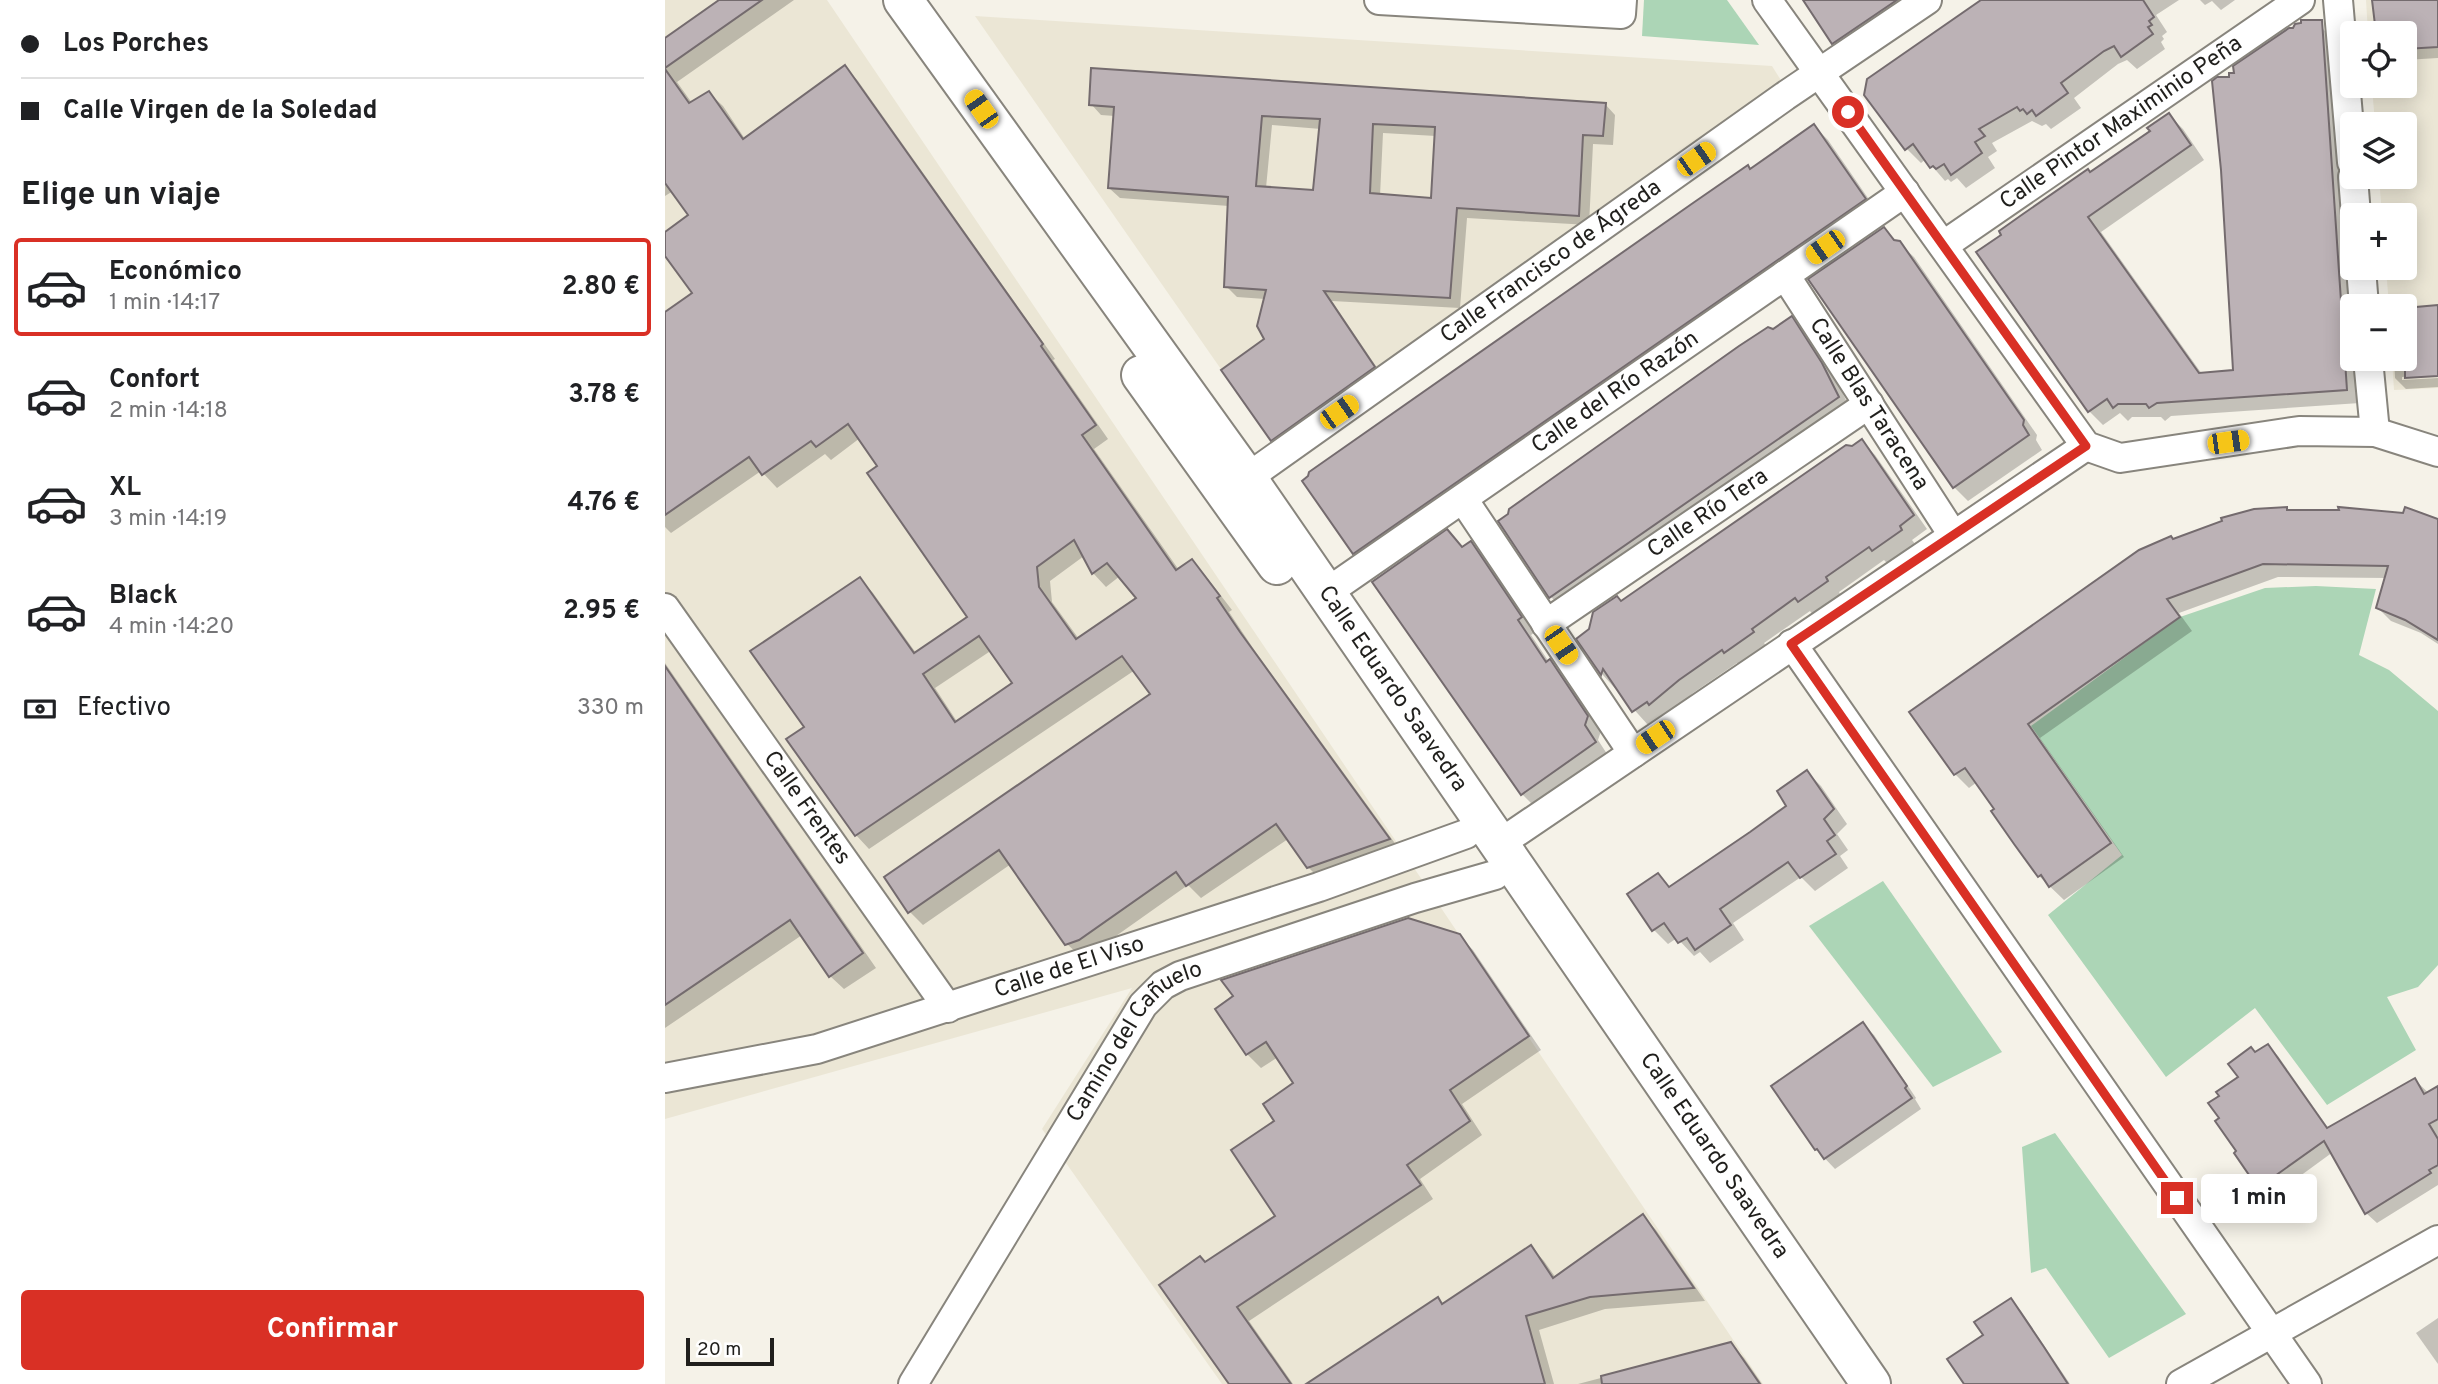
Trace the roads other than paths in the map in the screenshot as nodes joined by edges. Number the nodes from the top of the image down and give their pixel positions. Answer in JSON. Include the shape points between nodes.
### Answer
{"nodes":[{"id":1,"x":879,"y":0,"type":"edge"},
{"id":2,"x":903,"y":0,"type":"edge"},
{"id":3,"x":1378,"y":0,"type":"edge"},
{"id":4,"x":1767,"y":0,"type":"edge"},
{"id":5,"x":1927,"y":0,"type":"edge"},
{"id":6,"x":2300,"y":0,"type":"edge"},
{"id":7,"x":2338,"y":0,"type":"edge"},
{"id":8,"x":1621,"y":7,"type":"edge"},
{"id":9,"x":1819,"y":73,"type":"junction"},
{"id":10,"x":2348,"y":112,"type":"edge"},
{"id":11,"x":1905,"y":192,"type":"junction"},
{"id":12,"x":1944,"y":245,"type":"junction"},
{"id":13,"x":1785,"y":275,"type":"junction"},
{"id":14,"x":2369,"y":371,"type":"edge"},
{"id":15,"x":1868,"y":404,"type":"junction"},
{"id":16,"x":2375,"y":432,"type":"junction"},
{"id":17,"x":2086,"y":446,"type":"junction"},
{"id":18,"x":2438,"y":452,"type":"edge"},
{"id":19,"x":1247,"y":478,"type":"junction"},
{"id":20,"x":1463,"y":499,"type":"junction"},
{"id":21,"x":1953,"y":535,"type":"junction"},
{"id":22,"x":1326,"y":593,"type":"junction"},
{"id":23,"x":665,"y":608,"type":"edge"},
{"id":24,"x":1546,"y":624,"type":"junction"},
{"id":25,"x":1791,"y":644,"type":"junction"},
{"id":26,"x":1633,"y":753,"type":"junction"},
{"id":27,"x":1487,"y":851,"type":"junction"},
{"id":28,"x":947,"y":1008,"type":"junction"},
{"id":29,"x":665,"y":1078,"type":"edge"},
{"id":30,"x":2438,"y":1240,"type":"edge"},
{"id":31,"x":2271,"y":1332,"type":"junction"},
{"id":32,"x":913,"y":1384,"type":"edge"},
{"id":33,"x":1847,"y":1384,"type":"edge"},
{"id":34,"x":1871,"y":1384,"type":"edge"},
{"id":35,"x":2181,"y":1384,"type":"edge"},
{"id":36,"x":2307,"y":1384,"type":"edge"}],
"edges":[{"from":1,"to":27,"type":"main road","name":"Calle Eduardo Saavedra","via":[[1217,485]]},
{"from":2,"to":19,"type":"main road","name":"Calle Eduardo Saavedra"},
{"from":3,"to":8,"type":"street"},
{"from":4,"to":9,"type":"street"},
{"from":5,"to":9,"type":"street","name":"Calle Francisco de Ágreda"},
{"from":6,"to":12,"type":"street","name":"Calle Pintor Maximinio Peña"},
{"from":7,"to":10,"type":"street"},
{"from":9,"to":11,"type":"street"},
{"from":9,"to":19,"type":"street","name":"Calle Francisco de Ágreda"},
{"from":11,"to":12,"type":"street"},
{"from":11,"to":13,"type":"street","name":"Calle del Río Razón"},
{"from":12,"to":17,"type":"street"},
{"from":13,"to":15,"type":"street","name":"Calle Blas Taracena"},
{"from":13,"to":20,"type":"street","name":"Calle del Río Razón"},
{"from":14,"to":16,"type":"street"},
{"from":15,"to":21,"type":"street","name":"Calle Blas Taracena"},
{"from":15,"to":24,"type":"street","name":"Calle Río Tera"},
{"from":16,"to":17,"type":"street","via":[[2299,431],[2120,458]]},
{"from":16,"to":18,"type":"street"},
{"from":17,"to":21,"type":"street"},
{"from":19,"to":22,"type":"main road","name":"Calle Eduardo Saavedra"},
{"from":20,"to":22,"type":"street","name":"Calle del Río Razón"},
{"from":20,"to":24,"type":"street"},
{"from":21,"to":25,"type":"street"},
{"from":22,"to":27,"type":"main road","name":"Calle Eduardo Saavedra"},
{"from":23,"to":28,"type":"street","name":"Calle Frentes"},
{"from":24,"to":26,"type":"street"},
{"from":25,"to":26,"type":"street"},
{"from":25,"to":31,"type":"street"},
{"from":26,"to":27,"type":"street"},
{"from":27,"to":28,"type":"street","name":"Calle de El Viso","via":[[1319,887]]},
{"from":27,"to":32,"type":"street","name":"Camino del Cañuelo","via":[[1415,898],[1180,975],[1163,985],[1143,1005]]},
{"from":27,"to":33,"type":"main road","name":"Calle Eduardo Saavedra"},
{"from":27,"to":34,"type":"main road","name":"Calle Eduardo Saavedra"},
{"from":28,"to":29,"type":"street","name":"Calle de El Viso","via":[[817,1049]]},
{"from":30,"to":31,"type":"street"},
{"from":31,"to":35,"type":"street"},
{"from":31,"to":36,"type":"street"}]}
